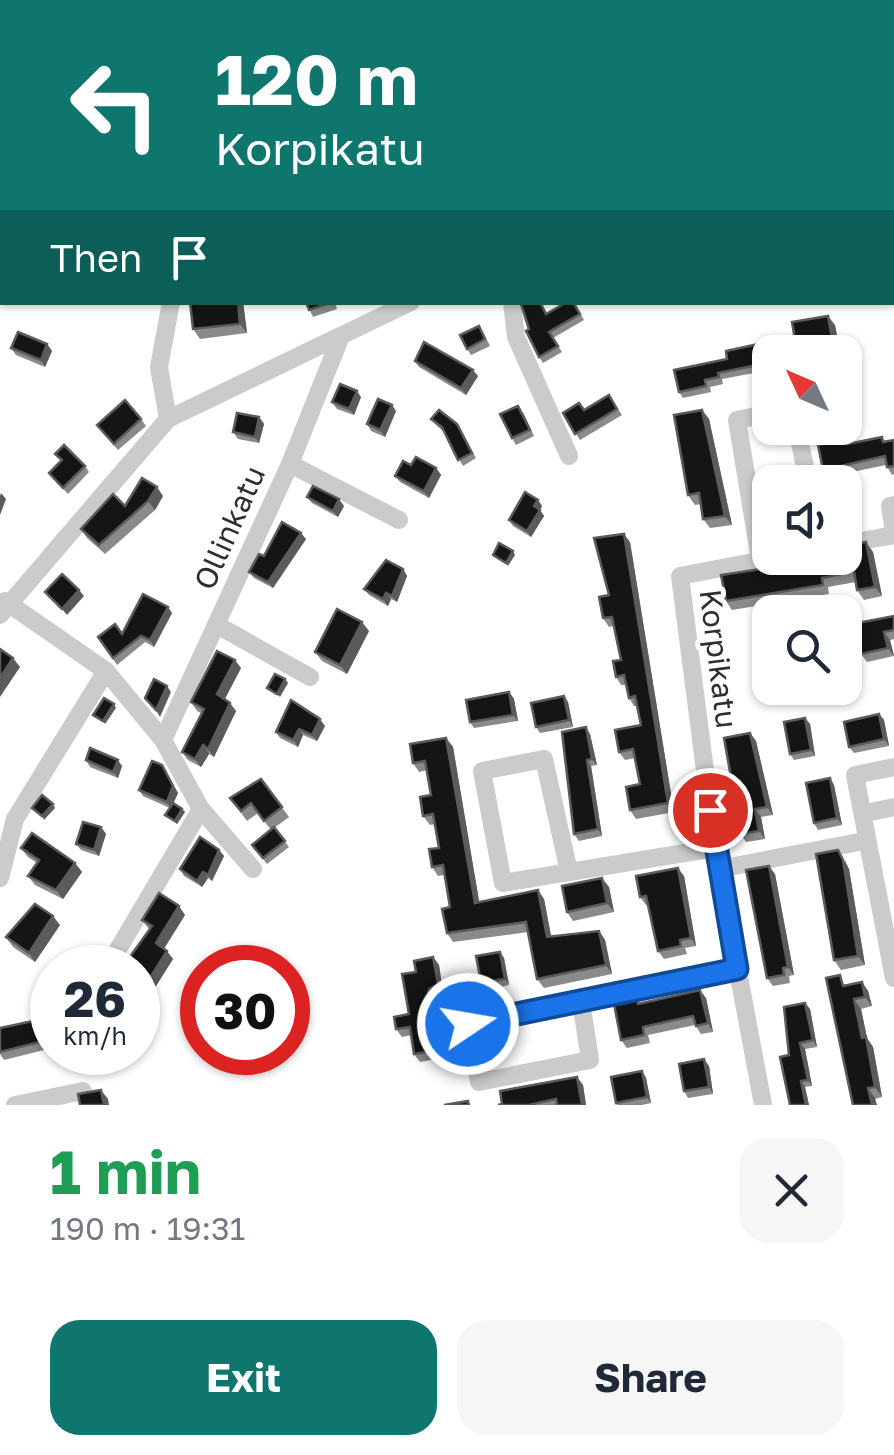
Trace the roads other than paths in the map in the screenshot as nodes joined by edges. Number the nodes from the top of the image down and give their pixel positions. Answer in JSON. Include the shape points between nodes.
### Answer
{"nodes":[{"id":1,"x":169,"y":305,"type":"edge"},
{"id":2,"x":405,"y":305,"type":"edge"},
{"id":3,"x":512,"y":305,"type":"edge"},
{"id":4,"x":341,"y":336,"type":"junction"},
{"id":5,"x":752,"y":417,"type":"edge"},
{"id":6,"x":168,"y":419,"type":"junction"},
{"id":7,"x":569,"y":456,"type":"dead end"},
{"id":8,"x":290,"y":464,"type":"junction"},
{"id":9,"x":752,"y":487,"type":"edge"},
{"id":10,"x":894,"y":505,"type":"edge"},
{"id":11,"x":399,"y":520,"type":"dead end"},
{"id":12,"x":894,"y":533,"type":"edge"},
{"id":13,"x":862,"y":540,"type":"edge"},
{"id":14,"x":752,"y":562,"type":"edge"},
{"id":15,"x":4,"y":606,"type":"edge"},
{"id":16,"x":217,"y":625,"type":"junction"},
{"id":17,"x":106,"y":671,"type":"junction"},
{"id":18,"x":310,"y":677,"type":"dead end"},
{"id":19,"x":163,"y":740,"type":"junction"},
{"id":20,"x":894,"y":767,"type":"edge"},
{"id":21,"x":894,"y":808,"type":"edge"},
{"id":22,"x":201,"y":809,"type":"junction"},
{"id":23,"x":866,"y":813,"type":"junction"},
{"id":24,"x":864,"y":842,"type":"junction"},
{"id":25,"x":715,"y":848,"type":"junction"},
{"id":26,"x":253,"y":868,"type":"dead end"},
{"id":27,"x":719,"y":869,"type":"junction"},
{"id":28,"x":569,"y":872,"type":"junction"},
{"id":29,"x":0,"y":878,"type":"edge"},
{"id":30,"x":121,"y":945,"type":"edge"},
{"id":31,"x":737,"y":969,"type":"junction"},
{"id":32,"x":894,"y":978,"type":"edge"},
{"id":33,"x":581,"y":1000,"type":"junction"},
{"id":34,"x":83,"y":1091,"type":"edge"},
{"id":35,"x":14,"y":1105,"type":"edge"},
{"id":36,"x":763,"y":1105,"type":"edge"}],
"edges":[{"from":1,"to":6,"type":"street","via":[[159,367]]},
{"from":2,"to":4,"type":"street"},
{"from":3,"to":7,"type":"street","via":[[516,337]]},
{"from":4,"to":6,"type":"street"},
{"from":4,"to":8,"type":"street","name":"Ollinkatu"},
{"from":5,"to":9,"type":"street","via":[[738,420]]},
{"from":6,"to":15,"type":"street"},
{"from":8,"to":11,"type":"street"},
{"from":8,"to":16,"type":"street","name":"Ollinkatu"},
{"from":10,"to":12,"type":"street"},
{"from":12,"to":13,"type":"street"},
{"from":14,"to":25,"type":"street","name":"Korpikatu","via":[[680,576]]},
{"from":15,"to":17,"type":"street"},
{"from":16,"to":18,"type":"street"},
{"from":16,"to":19,"type":"street","name":"Ollinkatu"},
{"from":17,"to":19,"type":"street"},
{"from":17,"to":29,"type":"street","via":[[15,819]]},
{"from":19,"to":22,"type":"street"},
{"from":20,"to":23,"type":"street","via":[[855,774]]},
{"from":21,"to":23,"type":"street"},
{"from":22,"to":26,"type":"street"},
{"from":22,"to":30,"type":"street"},
{"from":23,"to":24,"type":"street"},
{"from":24,"to":27,"type":"street"},
{"from":24,"to":32,"type":"street"},
{"from":25,"to":27,"type":"street","name":"Korpikatu"},
{"from":25,"to":28,"type":"street"},
{"from":27,"to":31,"type":"street","name":"Korpikatu"},
{"from":28,"to":28,"type":"street","via":[[503,883],[482,771],[544,759]]},
{"from":31,"to":33,"type":"street"},
{"from":31,"to":36,"type":"street","name":"Korpikatu"},
{"from":33,"to":33,"type":"street","via":[[468,1024],[479,1082],[590,1060]]},
{"from":34,"to":35,"type":"street"}]}
